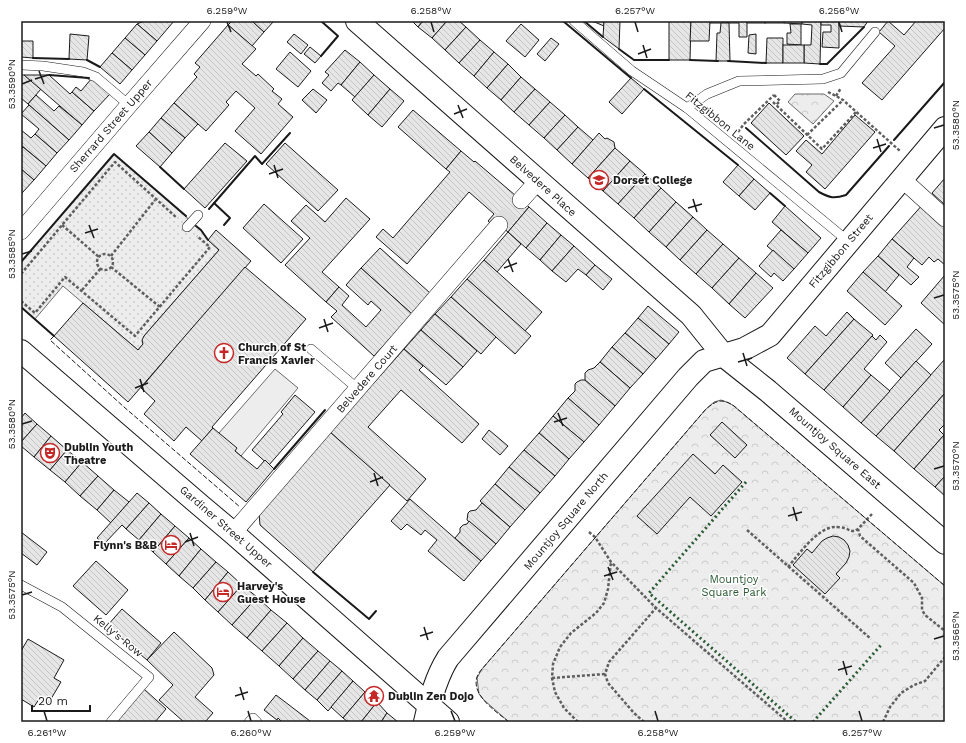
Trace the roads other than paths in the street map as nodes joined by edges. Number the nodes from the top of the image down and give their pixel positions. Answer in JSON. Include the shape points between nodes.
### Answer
{"nodes":[{"id":1,"x":202,"y":21,"type":"edge"},
{"id":2,"x":357,"y":21,"type":"edge"},
{"id":3,"x":574,"y":21,"type":"edge"},
{"id":4,"x":875,"y":32,"type":"dead end"},
{"id":5,"x":21,"y":66,"type":"edge"},
{"id":6,"x":129,"y":105,"type":"junction"},
{"id":7,"x":687,"y":108,"type":"junction"},
{"id":8,"x":945,"y":128,"type":"edge"},
{"id":9,"x":909,"y":171,"type":"junction"},
{"id":10,"x":538,"y":181,"type":"junction"},
{"id":11,"x":521,"y":200,"type":"tunnel mouth"},
{"id":12,"x":198,"y":216,"type":"dead end"},
{"id":13,"x":945,"y":218,"type":"edge"},
{"id":14,"x":500,"y":225,"type":"tunnel mouth"},
{"id":15,"x":187,"y":228,"type":"road end"},
{"id":16,"x":21,"y":231,"type":"edge"},
{"id":17,"x":849,"y":242,"type":"junction"},
{"id":18,"x":310,"y":349,"type":"dead end"},
{"id":19,"x":21,"y":351,"type":"edge"},
{"id":20,"x":724,"y":356,"type":"junction"},
{"id":21,"x":358,"y":389,"type":"junction"},
{"id":22,"x":233,"y":533,"type":"junction"},
{"id":23,"x":945,"y":543,"type":"edge"},
{"id":24,"x":21,"y":585,"type":"edge"},
{"id":25,"x":427,"y":714,"type":"edge"},
{"id":26,"x":111,"y":722,"type":"edge"},
{"id":27,"x":249,"y":722,"type":"edge"},
{"id":28,"x":257,"y":722,"type":"edge"},
{"id":29,"x":448,"y":722,"type":"edge"}],
"edges":[{"from":1,"to":6,"type":"street","name":"Sherrard Street Upper"},
{"from":2,"to":10,"type":"street","name":"Belvedere Place"},
{"from":3,"to":7,"type":"lane","name":"Fitzgibbon Lane","via":[[632,71]]},
{"from":4,"to":7,"type":"lane","via":[[841,73],[823,79],[739,81],[707,94]]},
{"from":5,"to":6,"type":"lane","via":[[43,66],[83,72],[96,77]]},
{"from":6,"to":16,"type":"street","name":"Sherrard Street Upper"},
{"from":7,"to":17,"type":"lane","name":"Fitzgibbon Lane"},
{"from":8,"to":9,"type":"street","name":"Fitzgibbon Street"},
{"from":9,"to":13,"type":"street"},
{"from":9,"to":17,"type":"street","name":"Fitzgibbon Street"},
{"from":10,"to":11,"type":"street"},
{"from":10,"to":20,"type":"street","name":"Belvedere Place","via":[[691,315]]},
{"from":12,"to":15,"type":"lane"},
{"from":14,"to":21,"type":"street","name":"Belvedere Court"},
{"from":17,"to":20,"type":"street","name":"Fitzgibbon Street","via":[[770,335]]},
{"from":18,"to":21,"type":"lane"},
{"from":19,"to":22,"type":"street","name":"Gardiner Street Upper"},
{"from":20,"to":23,"type":"street","name":"Mountjoy Square East"},
{"from":20,"to":25,"type":"street","name":"Mountjoy Square North","via":[[704,361],[688,377],[448,658],[442,668]]},
{"from":21,"to":22,"type":"street","name":"Belvedere Court"},
{"from":22,"to":25,"type":"street","name":"Gardiner Street Upper"},
{"from":24,"to":26,"type":"lane","name":"Kelly's Row","via":[[62,607],[149,677]]},
{"from":25,"to":29,"type":"street","name":"Gardiner Street Upper"},
{"from":27,"to":28,"type":"lane","via":[[253,718]]}]}
